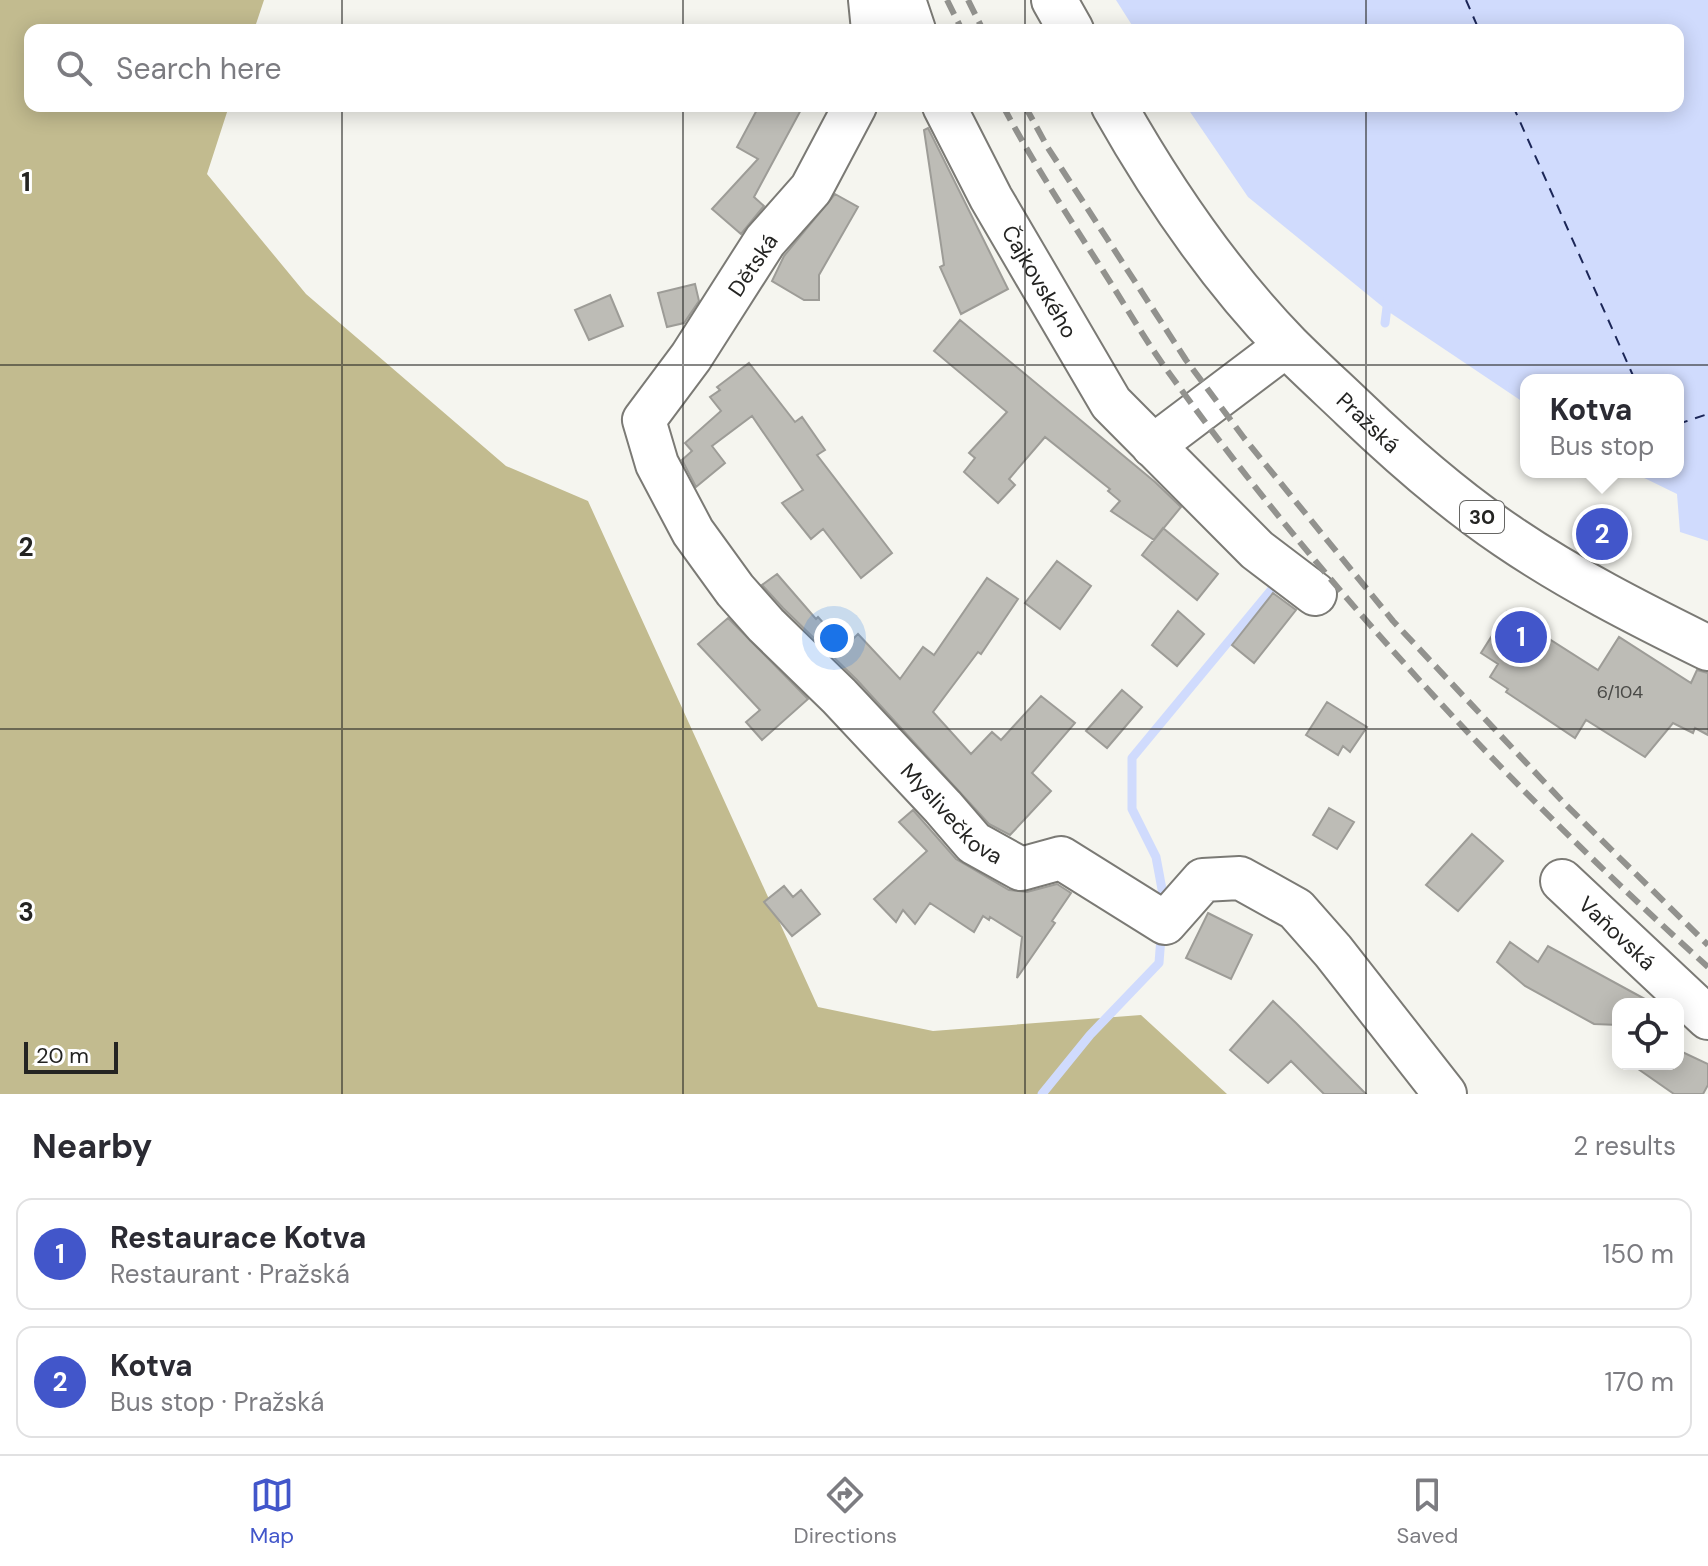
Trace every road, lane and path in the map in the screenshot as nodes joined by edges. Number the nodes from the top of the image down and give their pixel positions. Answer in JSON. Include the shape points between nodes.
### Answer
{"nodes":[{"id":1,"x":870,"y":0,"type":"edge"},
{"id":2,"x":904,"y":0,"type":"edge"},
{"id":3,"x":1054,"y":0,"type":"edge"},
{"id":4,"x":872,"y":24,"type":"edge"},
{"id":5,"x":912,"y":24,"type":"edge"},
{"id":6,"x":1068,"y":24,"type":"edge"},
{"id":7,"x":852,"y":112,"type":"edge"},
{"id":8,"x":947,"y":112,"type":"edge"},
{"id":9,"x":1118,"y":112,"type":"edge"},
{"id":10,"x":1287,"y":345,"type":"junction"},
{"id":11,"x":644,"y":420,"type":"joint"},
{"id":12,"x":1153,"y":446,"type":"junction"},
{"id":13,"x":1315,"y":594,"type":"dead end"},
{"id":14,"x":1708,"y":648,"type":"edge"},
{"id":15,"x":1562,"y":881,"type":"dead end"},
{"id":16,"x":1708,"y":1018,"type":"edge"},
{"id":17,"x":1445,"y":1094,"type":"edge"}],
"edges":[{"from":1,"to":4,"type":"street"},
{"from":2,"to":5,"type":"street"},
{"from":3,"to":6,"type":"main road"},
{"from":7,"to":11,"type":"street","name":"Dětská","via":[[811,189],[765,241]]},
{"from":8,"to":12,"type":"street","name":"Čajkovského","via":[[1111,403]]},
{"from":9,"to":10,"type":"main road","name":"Pražská","number":"30","via":[[1217,264]]},
{"from":10,"to":12,"type":"street"},
{"from":10,"to":14,"type":"main road","name":"Pražská","number":"30","via":[[1382,436],[1507,536]]},
{"from":11,"to":17,"type":"street","name":"Myslivečkova","via":[[657,464],[693,532],[735,590],[974,843],[1021,869],[1061,858],[1165,923],[1203,880],[1240,878],[1296,909]]},
{"from":12,"to":13,"type":"street","name":"Čajkovského","via":[[1257,550]]},
{"from":15,"to":16,"type":"street","name":"Vaňovská"}]}
